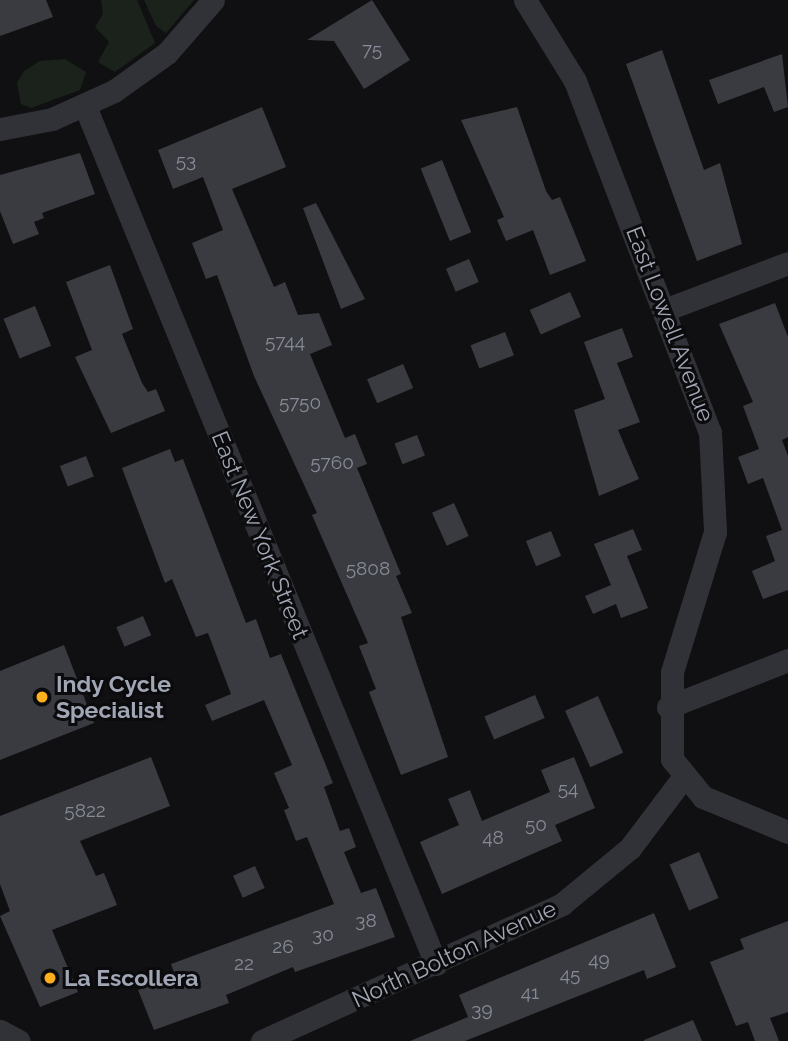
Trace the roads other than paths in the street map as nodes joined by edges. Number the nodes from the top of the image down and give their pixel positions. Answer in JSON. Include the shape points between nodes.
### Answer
{"nodes":[{"id":1,"x":213,"y":0,"type":"edge"},
{"id":2,"x":525,"y":0,"type":"edge"},
{"id":3,"x":85,"y":106,"type":"junction"},
{"id":4,"x":0,"y":129,"type":"edge"},
{"id":5,"x":788,"y":263,"type":"edge"},
{"id":6,"x":667,"y":309,"type":"junction"},
{"id":7,"x":788,"y":660,"type":"edge"},
{"id":8,"x":668,"y":707,"type":"junction"},
{"id":9,"x":681,"y":779,"type":"junction"},
{"id":10,"x":788,"y":832,"type":"edge"},
{"id":11,"x":436,"y":964,"type":"junction"},
{"id":12,"x":0,"y":1031,"type":"edge"},
{"id":13,"x":19,"y":1041,"type":"edge"},
{"id":14,"x":262,"y":1041,"type":"edge"}],
"edges":[{"from":1,"to":3,"type":"street","via":[[159,60]]},
{"from":2,"to":6,"type":"street","name":"East Lowell Avenue","via":[[575,81]]},
{"from":3,"to":4,"type":"street"},
{"from":3,"to":11,"type":"street","name":"East New York Street"},
{"from":5,"to":6,"type":"street"},
{"from":6,"to":8,"type":"street","name":"East Lowell Avenue","via":[[705,411],[717,484],[714,541],[676,654]]},
{"from":7,"to":8,"type":"street"},
{"from":8,"to":9,"type":"street","name":"East Lowell Avenue","via":[[668,747]]},
{"from":9,"to":10,"type":"street","via":[[703,797]]},
{"from":9,"to":11,"type":"street","name":"North Bolton Avenue","via":[[644,832],[588,886],[532,922]]},
{"from":11,"to":14,"type":"street","name":"North Bolton Avenue"},
{"from":12,"to":13,"type":"street"}]}
